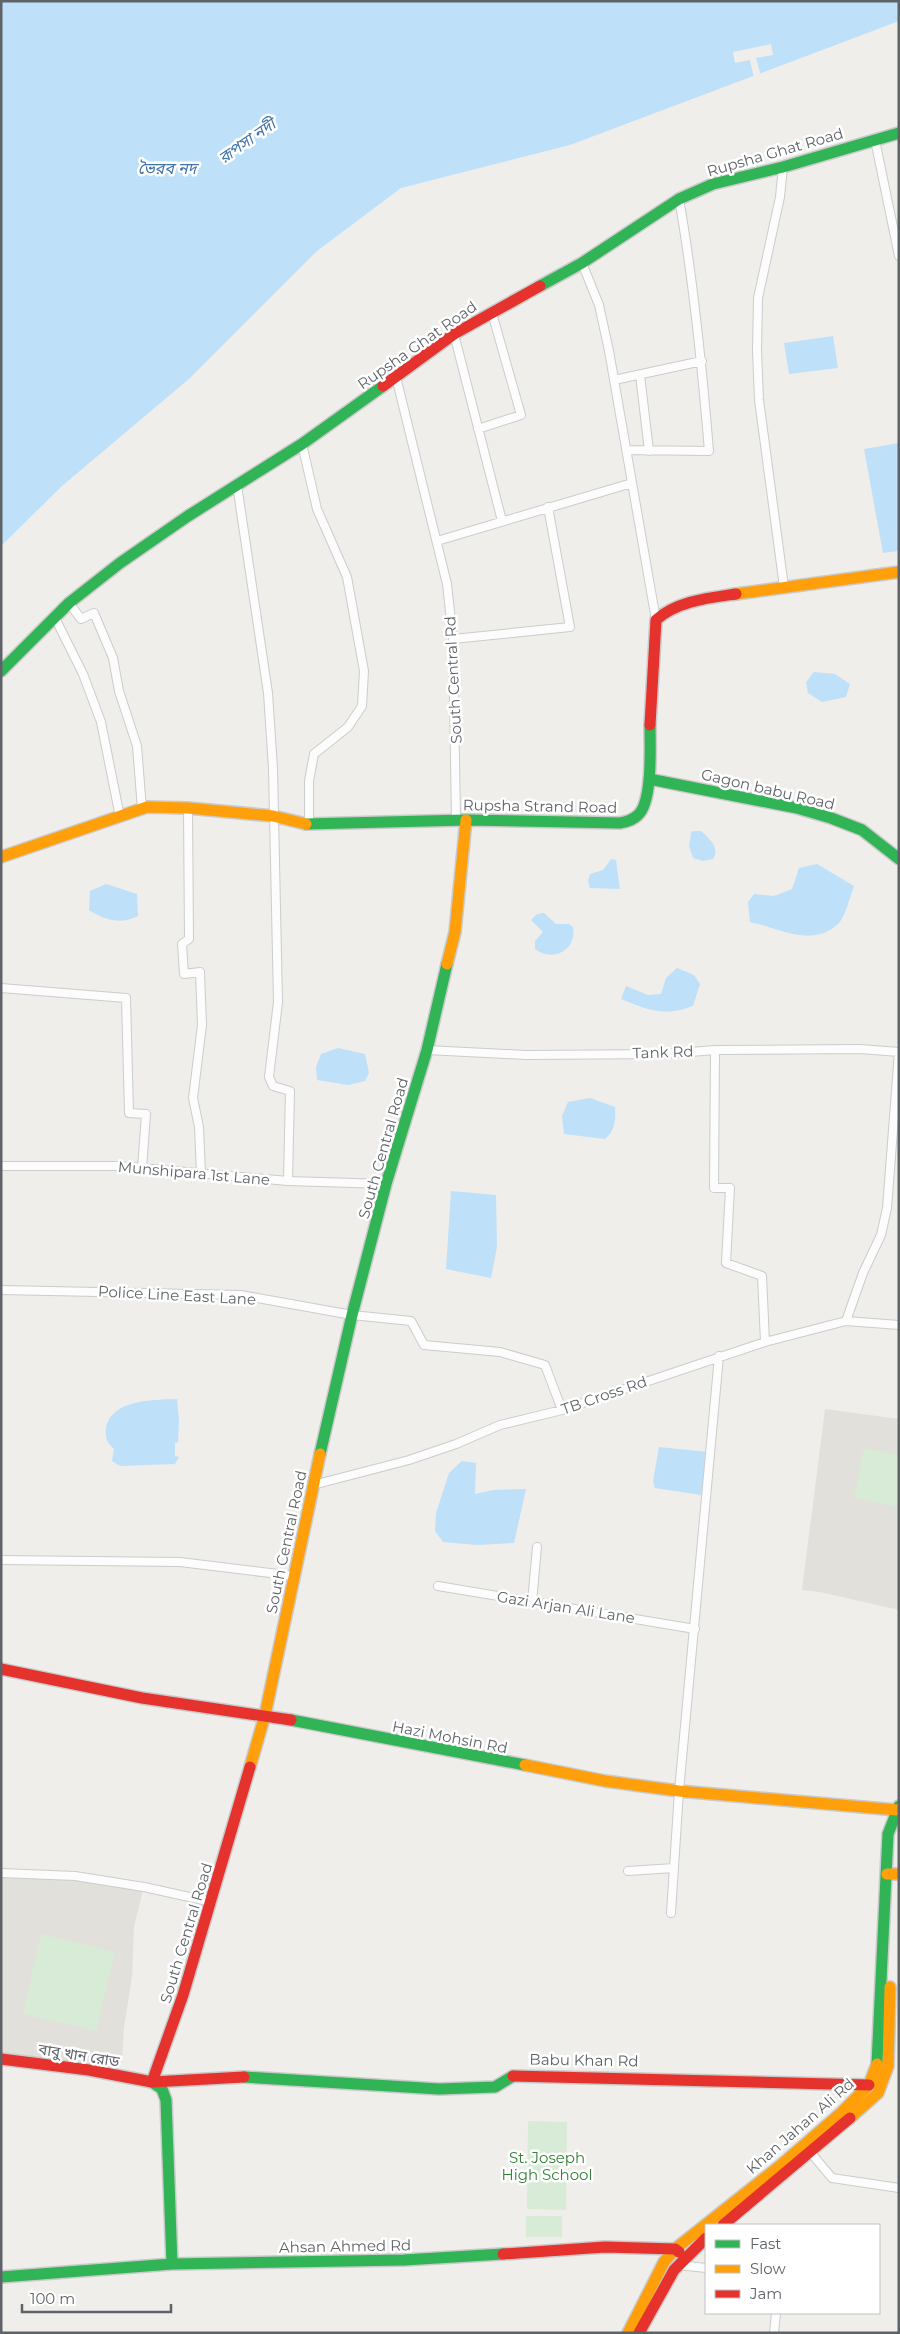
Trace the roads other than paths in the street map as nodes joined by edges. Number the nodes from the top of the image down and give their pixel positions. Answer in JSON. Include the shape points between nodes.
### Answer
{"nodes":[{"id":1,"x":899,"y":133,"type":"edge"},
{"id":2,"x":875,"y":140,"type":"junction"},
{"id":3,"x":784,"y":167,"type":"junction"},
{"id":4,"x":679,"y":199,"type":"junction"},
{"id":5,"x":899,"y":256,"type":"edge"},
{"id":6,"x":582,"y":263,"type":"junction"},
{"id":7,"x":492,"y":312,"type":"junction"},
{"id":8,"x":454,"y":334,"type":"junction"},
{"id":9,"x":702,"y":361,"type":"junction"},
{"id":10,"x":640,"y":375,"type":"junction"},
{"id":11,"x":396,"y":377,"type":"junction"},
{"id":12,"x":614,"y":380,"type":"junction"},
{"id":13,"x":478,"y":429,"type":"junction"},
{"id":14,"x":302,"y":444,"type":"junction"},
{"id":15,"x":626,"y":450,"type":"junction"},
{"id":16,"x":649,"y":451,"type":"junction"},
{"id":17,"x":632,"y":483,"type":"junction"},
{"id":18,"x":237,"y":485,"type":"junction"},
{"id":19,"x":548,"y":508,"type":"junction"},
{"id":20,"x":502,"y":521,"type":"junction"},
{"id":21,"x":438,"y":541,"type":"junction"},
{"id":22,"x":899,"y":572,"type":"edge"},
{"id":23,"x":784,"y":587,"type":"junction"},
{"id":24,"x":69,"y":603,"type":"junction"},
{"id":25,"x":54,"y":616,"type":"junction"},
{"id":26,"x":656,"y":620,"type":"junction"},
{"id":27,"x":453,"y":639,"type":"junction"},
{"id":28,"x":1,"y":671,"type":"edge"},
{"id":29,"x":649,"y":779,"type":"junction"},
{"id":30,"x":188,"y":808,"type":"junction"},
{"id":31,"x":142,"y":809,"type":"junction"},
{"id":32,"x":273,"y":816,"type":"junction"},
{"id":33,"x":120,"y":817,"type":"junction"},
{"id":34,"x":461,"y":820,"type":"junction"},
{"id":35,"x":309,"y":825,"type":"junction"},
{"id":36,"x":1,"y":857,"type":"edge"},
{"id":37,"x":899,"y":859,"type":"edge"},
{"id":38,"x":1,"y":988,"type":"edge"},
{"id":39,"x":427,"y":1050,"type":"junction"},
{"id":40,"x":715,"y":1050,"type":"junction"},
{"id":41,"x":899,"y":1052,"type":"edge"},
{"id":42,"x":1,"y":1166,"type":"edge"},
{"id":43,"x":142,"y":1168,"type":"junction"},
{"id":44,"x":201,"y":1174,"type":"junction"},
{"id":45,"x":288,"y":1181,"type":"junction"},
{"id":46,"x":386,"y":1184,"type":"junction"},
{"id":47,"x":1,"y":1290,"type":"edge"},
{"id":48,"x":352,"y":1315,"type":"junction"},
{"id":49,"x":846,"y":1321,"type":"junction"},
{"id":50,"x":899,"y":1325,"type":"edge"},
{"id":51,"x":764,"y":1342,"type":"junction"},
{"id":52,"x":719,"y":1356,"type":"junction"},
{"id":53,"x":562,"y":1410,"type":"junction"},
{"id":54,"x":313,"y":1485,"type":"junction"},
{"id":55,"x":537,"y":1547,"type":"dead end"},
{"id":56,"x":1,"y":1560,"type":"edge"},
{"id":57,"x":294,"y":1576,"type":"junction"},
{"id":58,"x":438,"y":1586,"type":"dead end"},
{"id":59,"x":532,"y":1602,"type":"junction"},
{"id":60,"x":695,"y":1629,"type":"junction"},
{"id":61,"x":1,"y":1669,"type":"edge"},
{"id":62,"x":264,"y":1715,"type":"junction"},
{"id":63,"x":679,"y":1791,"type":"junction"},
{"id":64,"x":898,"y":1808,"type":"edge"},
{"id":65,"x":899,"y":1827,"type":"edge"},
{"id":66,"x":674,"y":1868,"type":"junction"},
{"id":67,"x":628,"y":1871,"type":"dead end"},
{"id":68,"x":1,"y":1873,"type":"edge"},
{"id":69,"x":893,"y":1874,"type":"edge"},
{"id":70,"x":212,"y":1902,"type":"junction"},
{"id":71,"x":671,"y":1913,"type":"dead end"},
{"id":72,"x":1,"y":2059,"type":"edge"},
{"id":73,"x":888,"y":2066,"type":"edge"},
{"id":74,"x":152,"y":2082,"type":"junction"},
{"id":75,"x":869,"y":2085,"type":"junction"},
{"id":76,"x":811,"y":2153,"type":"junction"},
{"id":77,"x":899,"y":2188,"type":"edge"},
{"id":78,"x":707,"y":2224,"type":"edge"},
{"id":79,"x":724,"y":2224,"type":"edge"},
{"id":80,"x":705,"y":2225,"type":"edge"},
{"id":81,"x":705,"y":2239,"type":"edge"},
{"id":82,"x":675,"y":2249,"type":"junction"},
{"id":83,"x":683,"y":2261,"type":"junction"},
{"id":84,"x":172,"y":2264,"type":"junction"},
{"id":85,"x":705,"y":2268,"type":"edge"},
{"id":86,"x":1,"y":2277,"type":"edge"},
{"id":87,"x":776,"y":2314,"type":"edge"},
{"id":88,"x":628,"y":2333,"type":"edge"},
{"id":89,"x":639,"y":2333,"type":"edge"},
{"id":90,"x":774,"y":2333,"type":"edge"}],
"edges":[{"from":1,"to":2,"type":"main road","name":"Rupsha Ghat Road"},
{"from":2,"to":3,"type":"main road","name":"Rupsha Ghat Road"},
{"from":2,"to":5,"type":"street"},
{"from":3,"to":4,"type":"main road","name":"Rupsha Ghat Road","via":[[714,184]]},
{"from":3,"to":23,"type":"street","via":[[758,298],[757,351],[759,400]]},
{"from":4,"to":6,"type":"main road","name":"Rupsha Ghat Road"},
{"from":4,"to":9,"type":"street"},
{"from":6,"to":7,"type":"main road","name":"Rupsha Ghat Road"},
{"from":6,"to":12,"type":"street","via":[[599,305]]},
{"from":7,"to":8,"type":"main road","name":"Rupsha Ghat Road"},
{"from":7,"to":13,"type":"street","via":[[521,415]]},
{"from":8,"to":11,"type":"main road","name":"Rupsha Ghat Road"},
{"from":8,"to":13,"type":"street"},
{"from":9,"to":10,"type":"street"},
{"from":9,"to":16,"type":"street","via":[[709,451]]},
{"from":10,"to":12,"type":"street"},
{"from":10,"to":16,"type":"street"},
{"from":11,"to":14,"type":"main road","name":"Rupsha Ghat Road"},
{"from":11,"to":21,"type":"street","name":"South Central Rd"},
{"from":12,"to":15,"type":"street"},
{"from":13,"to":20,"type":"street"},
{"from":14,"to":18,"type":"main road","name":"Rupsha Ghat Road"},
{"from":14,"to":35,"type":"street","via":[[317,509],[347,577],[364,671],[362,706],[348,727],[314,754],[309,781]]},
{"from":15,"to":16,"type":"street"},
{"from":15,"to":17,"type":"street"},
{"from":17,"to":19,"type":"street"},
{"from":17,"to":26,"type":"street"},
{"from":18,"to":24,"type":"main road","name":"Rupsha Ghat Road","via":[[120,563]]},
{"from":18,"to":32,"type":"street","via":[[268,693]]},
{"from":19,"to":20,"type":"street"},
{"from":19,"to":27,"type":"street","via":[[570,627]]},
{"from":20,"to":21,"type":"street"},
{"from":21,"to":27,"type":"street","name":"South Central Rd"},
{"from":22,"to":23,"type":"main road"},
{"from":23,"to":26,"type":"main road","via":[[702,599],[667,610]]},
{"from":24,"to":25,"type":"main road","name":"Rupsha Ghat Road"},
{"from":24,"to":31,"type":"street","via":[[81,619],[94,613],[113,658],[119,691],[137,746]]},
{"from":25,"to":28,"type":"main road","name":"Rupsha Ghat Road"},
{"from":25,"to":33,"type":"street","via":[[83,674],[101,722]]},
{"from":26,"to":29,"type":"main road","name":"Rupsha Strand Road"},
{"from":27,"to":34,"type":"street","name":"South Central Rd"},
{"from":29,"to":34,"type":"main road","name":"Rupsha Strand Road","via":[[643,808],[633,820]]},
{"from":29,"to":37,"type":"main road","name":"Gagon babu Road","via":[[797,808],[831,818],[862,830]]},
{"from":30,"to":31,"type":"main road","name":"Rupsha Strand Road"},
{"from":30,"to":32,"type":"main road","name":"Rupsha Strand Road"},
{"from":30,"to":44,"type":"street","via":[[189,939],[182,944],[184,974],[200,972],[202,1025],[193,1098],[199,1127]]},
{"from":31,"to":33,"type":"main road","name":"Rupsha Strand Road"},
{"from":32,"to":35,"type":"main road","name":"Rupsha Strand Road"},
{"from":32,"to":45,"type":"street","via":[[278,1002],[268,1077],[273,1086],[290,1091]]},
{"from":33,"to":36,"type":"main road","name":"Rupsha Strand Road"},
{"from":34,"to":35,"type":"main road","name":"Rupsha Strand Road"},
{"from":34,"to":39,"type":"main road","name":"South Central Road","via":[[455,932]]},
{"from":38,"to":43,"type":"street","via":[[126,998],[129,1113],[146,1114]]},
{"from":39,"to":40,"type":"street","name":"Tank Rd","via":[[666,1054]]},
{"from":39,"to":46,"type":"main road","name":"South Central Road"},
{"from":40,"to":41,"type":"street","name":"Tank Rd","via":[[860,1049]]},
{"from":40,"to":51,"type":"street","via":[[714,1188],[730,1188],[726,1263],[762,1276]]},
{"from":41,"to":49,"type":"street","via":[[887,1208],[880,1235]]},
{"from":42,"to":43,"type":"street","name":"Munshipara 1st Lane"},
{"from":43,"to":44,"type":"street","name":"Munshipara 1st Lane"},
{"from":44,"to":45,"type":"street","name":"Munshipara 1st Lane"},
{"from":45,"to":46,"type":"street","name":"Munshipara 1st Lane"},
{"from":46,"to":48,"type":"main road","name":"South Central Road"},
{"from":47,"to":48,"type":"street","name":"Police Line East Lane","via":[[241,1295]]},
{"from":48,"to":53,"type":"street","name":"Police Line East Lane","via":[[411,1321],[424,1345],[500,1352],[545,1365]]},
{"from":48,"to":54,"type":"main road","name":"South Central Road"},
{"from":49,"to":50,"type":"street","name":"TB Cross Rd"},
{"from":49,"to":51,"type":"street","name":"TB Cross Rd"},
{"from":51,"to":52,"type":"street","name":"TB Cross Rd"},
{"from":52,"to":53,"type":"street","name":"TB Cross Rd"},
{"from":52,"to":60,"type":"street"},
{"from":53,"to":54,"type":"street","name":"TB Cross Rd","via":[[500,1425],[409,1460]]},
{"from":54,"to":57,"type":"main road","name":"South Central Road"},
{"from":55,"to":59,"type":"street"},
{"from":56,"to":57,"type":"street","via":[[180,1562]]},
{"from":57,"to":62,"type":"main road","name":"South Central Road"},
{"from":58,"to":59,"type":"street","name":"Gazi Arjan Ali Lane"},
{"from":59,"to":60,"type":"street","name":"Gazi Arjan Ali Lane"},
{"from":60,"to":63,"type":"street"},
{"from":61,"to":62,"type":"main road","name":"Hazi Mohsin Rd","via":[[142,1698]]},
{"from":62,"to":63,"type":"main road","name":"Hazi Mohsin Rd","via":[[605,1782]]},
{"from":62,"to":70,"type":"main road","name":"South Central Road"},
{"from":63,"to":64,"type":"main road","name":"Hazi Mohsin Rd"},
{"from":63,"to":66,"type":"street"},
{"from":64,"to":69,"type":"main road","name":"Khan Jahan Ali Rd","via":[[888,1834]]},
{"from":65,"to":69,"type":"main road","name":"Khan Jahan Ali Rd"},
{"from":66,"to":67,"type":"street"},
{"from":66,"to":71,"type":"street"},
{"from":68,"to":70,"type":"street","via":[[75,1876]]},
{"from":69,"to":73,"type":"main road","name":"Khan Jahan Ali Rd"},
{"from":70,"to":74,"type":"main road","name":"South Central Road"},
{"from":72,"to":74,"type":"main road","name":"বাবু খান রোড"},
{"from":73,"to":75,"type":"main road","name":"Khan Jahan Ali Rd"},
{"from":73,"to":76,"type":"main road","name":"Khan Jahan Ali Rd","via":[[878,2093]]},
{"from":74,"to":75,"type":"main road","name":"Babu Khan Rd","via":[[241,2076],[439,2089],[495,2087],[516,2074]]},
{"from":74,"to":84,"type":"main road","via":[[162,2089],[166,2100]]},
{"from":75,"to":78,"type":"main road","name":"Khan Jahan Ali Rd","via":[[781,2165]]},
{"from":76,"to":77,"type":"street","via":[[832,2178]]},
{"from":76,"to":79,"type":"main road","name":"Khan Jahan Ali Rd"},
{"from":80,"to":82,"type":"main road","name":"Khan Jahan Ali Rd"},
{"from":81,"to":83,"type":"main road"},
{"from":82,"to":83,"type":"main road"},
{"from":82,"to":84,"type":"main road","name":"Ahsan Ahmed Rd","via":[[605,2247],[404,2260]]},
{"from":82,"to":88,"type":"main road","name":"Khan Jahan Ali Rd","via":[[664,2262]]},
{"from":83,"to":85,"type":"street"},
{"from":83,"to":89,"type":"main road"},
{"from":84,"to":86,"type":"main road","name":"Ahsan Ahmed Rd"},
{"from":87,"to":90,"type":"street"}]}
